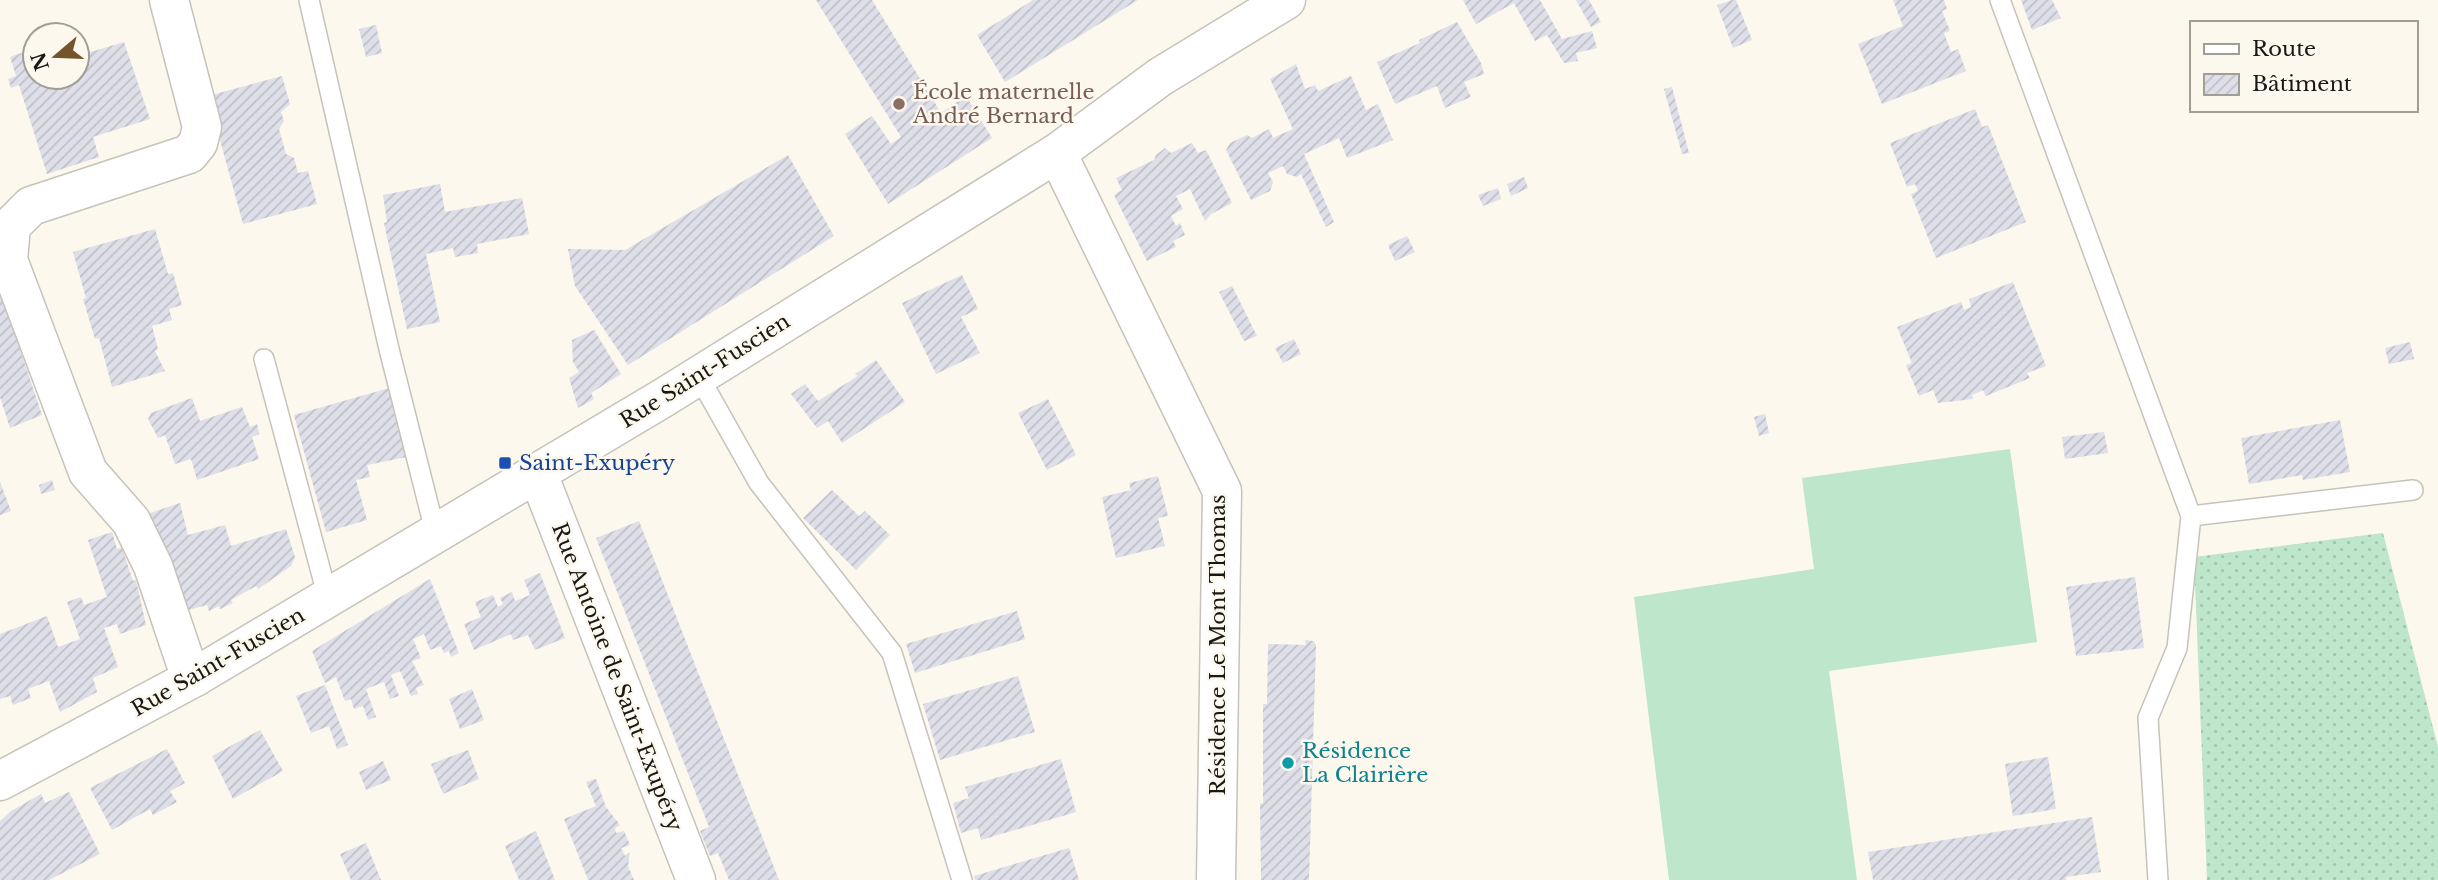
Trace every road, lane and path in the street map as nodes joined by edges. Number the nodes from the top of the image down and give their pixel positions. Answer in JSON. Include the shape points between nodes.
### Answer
{"nodes":[{"id":1,"x":169,"y":0,"type":"edge"},
{"id":2,"x":309,"y":0,"type":"edge"},
{"id":3,"x":1286,"y":0,"type":"edge"},
{"id":4,"x":2000,"y":0,"type":"edge"},
{"id":5,"x":1057,"y":153,"type":"junction"},
{"id":6,"x":264,"y":359,"type":"dead end"},
{"id":7,"x":699,"y":377,"type":"junction"},
{"id":8,"x":538,"y":474,"type":"junction"},
{"id":9,"x":2413,"y":490,"type":"dead end"},
{"id":10,"x":2191,"y":516,"type":"junction"},
{"id":11,"x":436,"y":535,"type":"junction"},
{"id":12,"x":328,"y":598,"type":"junction"},
{"id":13,"x":195,"y":677,"type":"junction"},
{"id":14,"x":0,"y":781,"type":"edge"},
{"id":15,"x":696,"y":880,"type":"edge"},
{"id":16,"x":962,"y":880,"type":"edge"},
{"id":17,"x":1216,"y":880,"type":"edge"},
{"id":18,"x":2158,"y":880,"type":"edge"}],
"edges":[{"from":1,"to":13,"type":"street","via":[[202,127],[198,143],[189,154],[30,206],[11,226],[8,260],[88,472],[131,521],[153,566],[185,662]]},
{"from":2,"to":11,"type":"lane"},
{"from":3,"to":5,"type":"street","name":"Rue Saint-Fuscien","via":[[1160,77]]},
{"from":4,"to":10,"type":"lane"},
{"from":5,"to":7,"type":"street","name":"Rue Saint-Fuscien"},
{"from":5,"to":17,"type":"street","name":"Résidence Le Mont Thomas","via":[[1222,491]]},
{"from":6,"to":12,"type":"lane"},
{"from":7,"to":8,"type":"street","name":"Rue Saint-Fuscien"},
{"from":7,"to":16,"type":"lane","via":[[759,483],[892,653]]},
{"from":8,"to":11,"type":"street","name":"Rue Saint-Fuscien"},
{"from":8,"to":15,"type":"street","name":"Rue Antoine de Saint-Exupéry"},
{"from":9,"to":10,"type":"lane"},
{"from":10,"to":18,"type":"lane","via":[[2177,648],[2148,718]]},
{"from":11,"to":12,"type":"street","name":"Rue Saint-Fuscien"},
{"from":12,"to":13,"type":"street","name":"Rue Saint-Fuscien"},
{"from":13,"to":14,"type":"street","name":"Rue Saint-Fuscien"}]}
